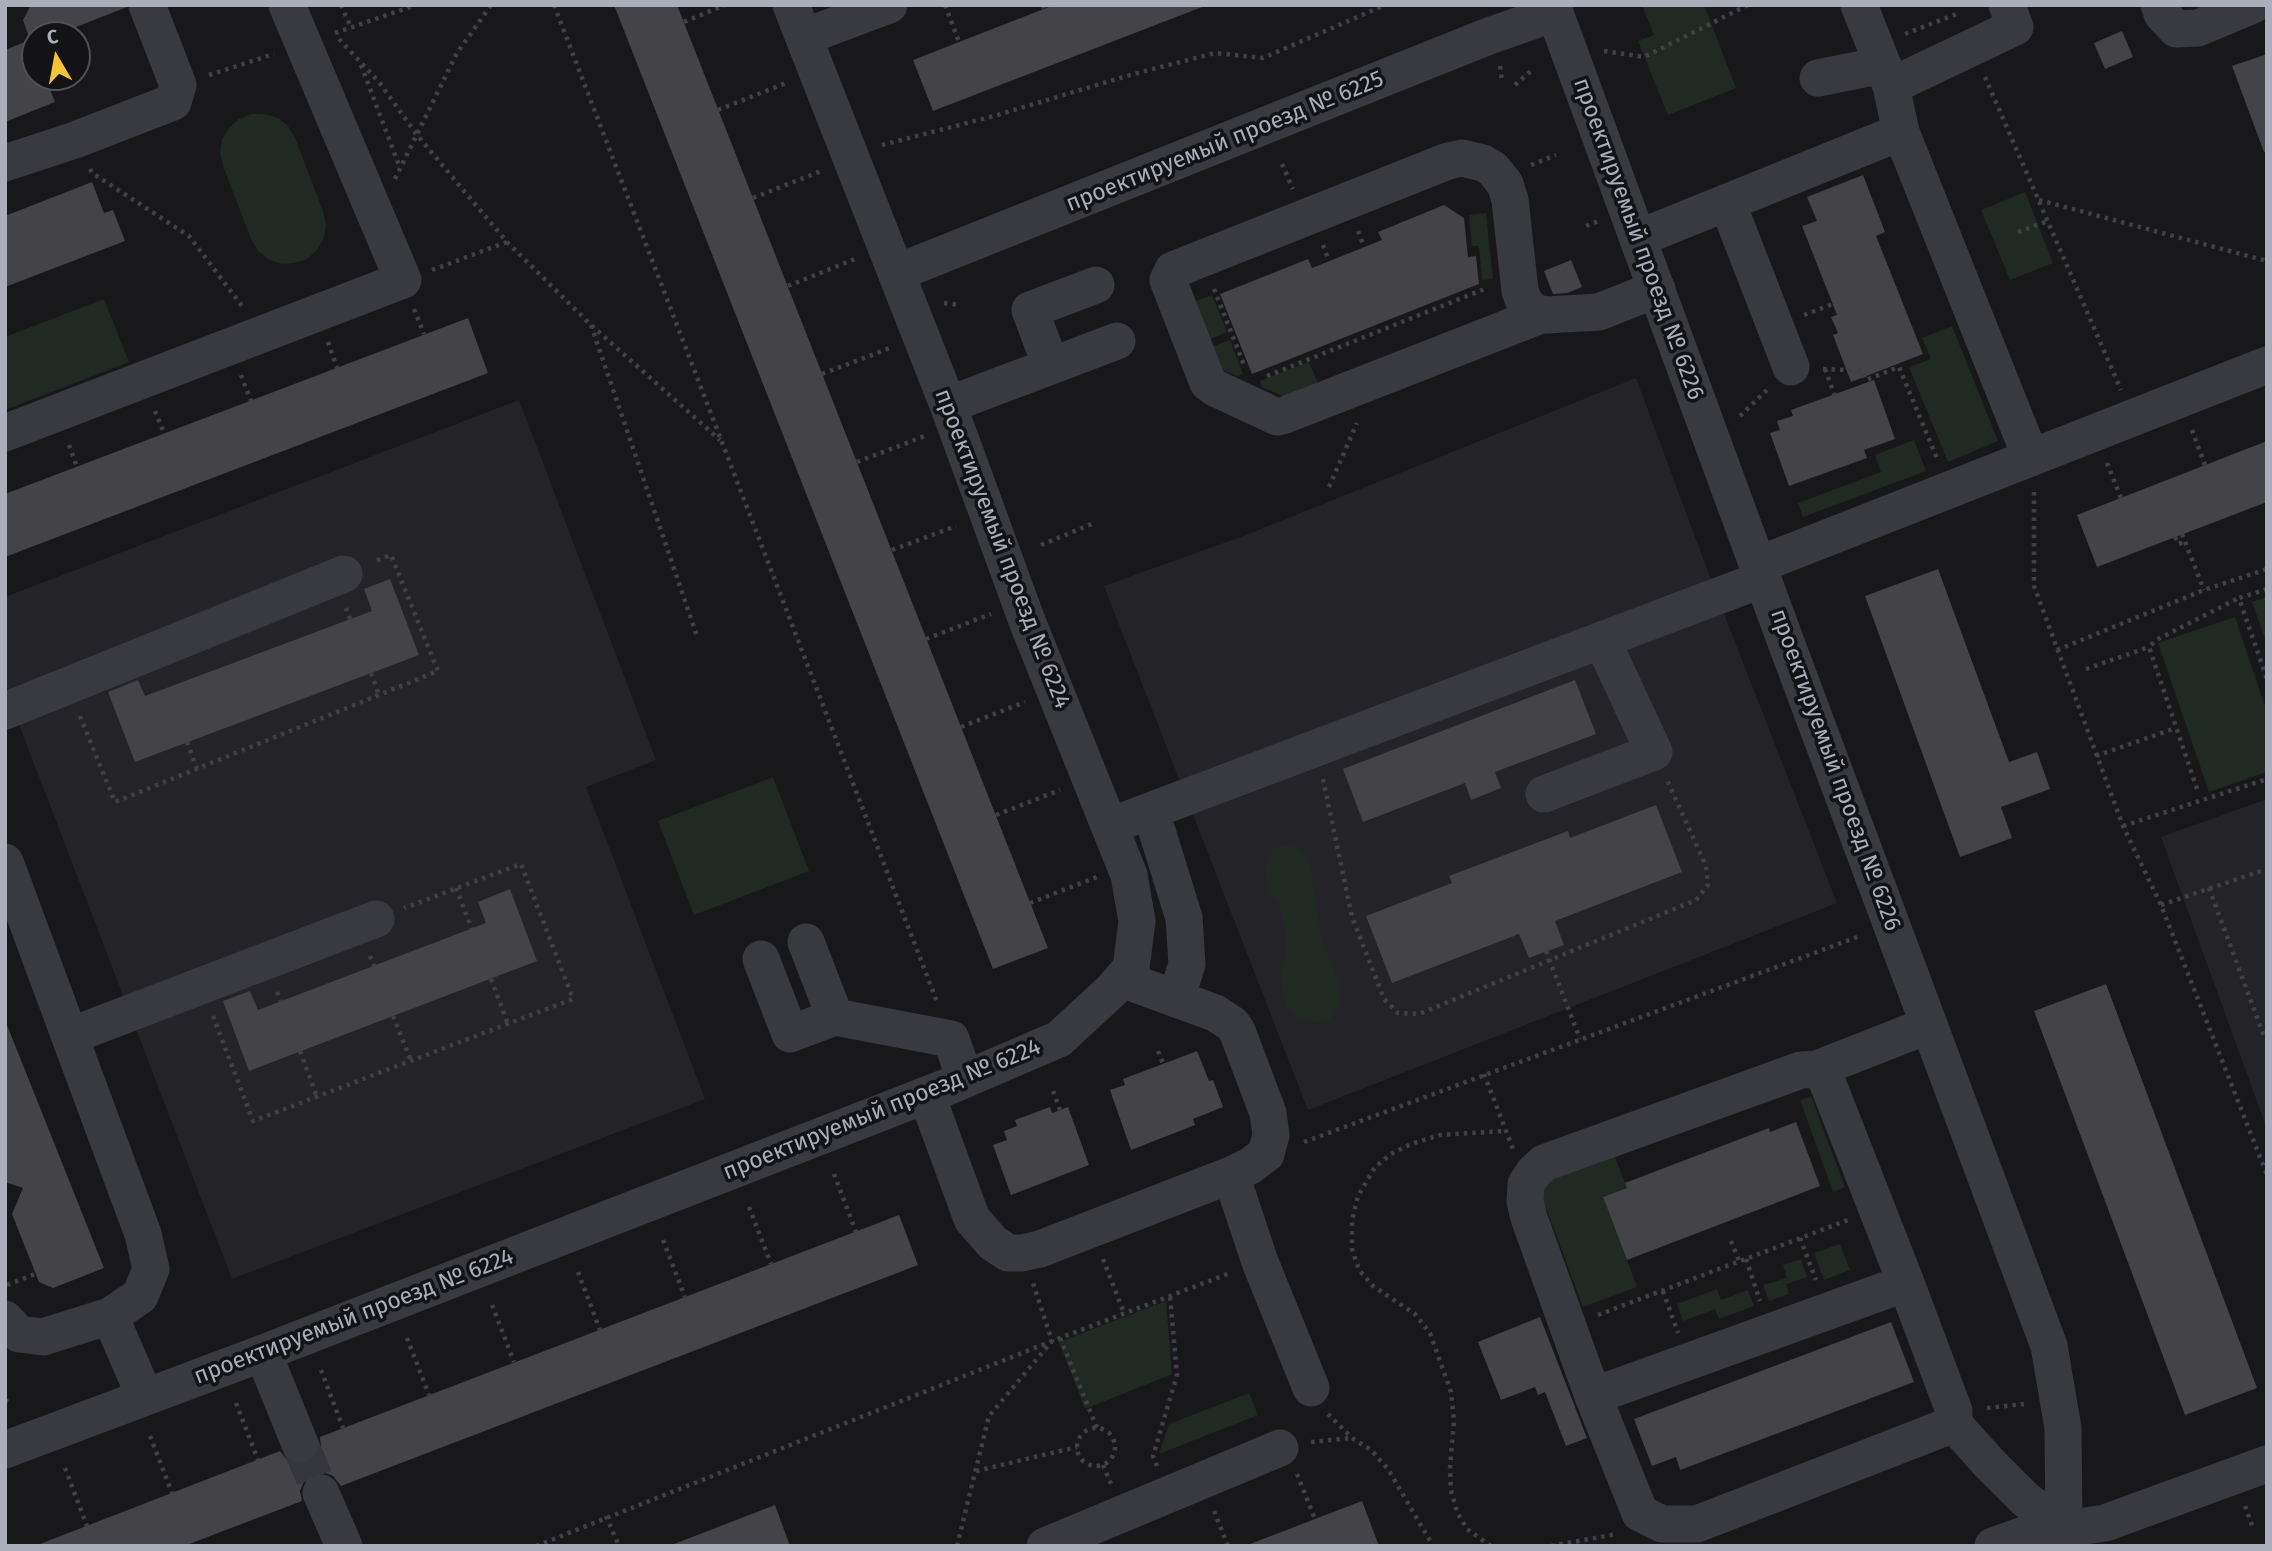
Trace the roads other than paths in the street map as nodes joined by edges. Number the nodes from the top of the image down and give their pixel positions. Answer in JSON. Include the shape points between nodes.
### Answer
{"nodes":[{"id":1,"x":148,"y":5,"type":"edge"},
{"id":2,"x":287,"y":5,"type":"edge"},
{"id":3,"x":889,"y":5,"type":"edge"},
{"id":4,"x":1859,"y":5,"type":"edge"},
{"id":5,"x":2007,"y":5,"type":"edge"},
{"id":6,"x":2159,"y":5,"type":"edge"},
{"id":7,"x":2253,"y":5,"type":"edge"},
{"id":8,"x":1554,"y":9,"type":"edge"},
{"id":9,"x":797,"y":21,"type":"edge"},
{"id":10,"x":1883,"y":65,"type":"junction"},
{"id":11,"x":1818,"y":78,"type":"dead end"},
{"id":12,"x":1901,"y":132,"type":"junction"},
{"id":13,"x":5,"y":163,"type":"edge"},
{"id":14,"x":1727,"y":202,"type":"junction"},
{"id":15,"x":1639,"y":238,"type":"junction"},
{"id":16,"x":896,"y":273,"type":"junction"},
{"id":17,"x":1096,"y":285,"type":"dead end"},
{"id":18,"x":1657,"y":289,"type":"junction"},
{"id":19,"x":1541,"y":315,"type":"junction"},
{"id":20,"x":1118,"y":341,"type":"dead end"},
{"id":21,"x":2267,"y":365,"type":"edge"},
{"id":22,"x":1051,"y":366,"type":"junction"},
{"id":23,"x":1808,"y":368,"type":"road end"},
{"id":24,"x":939,"y":420,"type":"junction"},
{"id":25,"x":5,"y":433,"type":"edge"},
{"id":26,"x":2033,"y":471,"type":"junction"},
{"id":27,"x":1761,"y":572,"type":"junction"},
{"id":28,"x":344,"y":574,"type":"road end"},
{"id":29,"x":1602,"y":640,"type":"junction"},
{"id":30,"x":5,"y":711,"type":"edge"},
{"id":31,"x":1544,"y":794,"type":"dead end"},
{"id":32,"x":1110,"y":826,"type":"junction"},
{"id":33,"x":1157,"y":831,"type":"dead end"},
{"id":34,"x":5,"y":862,"type":"edge"},
{"id":35,"x":376,"y":919,"type":"road end"},
{"id":36,"x":806,"y":942,"type":"dead end"},
{"id":37,"x":761,"y":959,"type":"dead end"},
{"id":38,"x":1122,"y":979,"type":"junction"},
{"id":39,"x":1176,"y":999,"type":"junction"},
{"id":40,"x":835,"y":1017,"type":"junction"},
{"id":41,"x":1929,"y":1025,"type":"junction"},
{"id":42,"x":70,"y":1036,"type":"junction"},
{"id":43,"x":1817,"y":1069,"type":"junction"},
{"id":44,"x":965,"y":1079,"type":"junction"},
{"id":45,"x":927,"y":1096,"type":"junction"},
{"id":46,"x":1231,"y":1175,"type":"junction"},
{"id":47,"x":1906,"y":1283,"type":"junction"},
{"id":48,"x":110,"y":1316,"type":"junction"},
{"id":49,"x":5,"y":1319,"type":"edge"},
{"id":50,"x":263,"y":1353,"type":"junction"},
{"id":51,"x":1311,"y":1388,"type":"road end"},
{"id":52,"x":1593,"y":1396,"type":"junction"},
{"id":53,"x":145,"y":1398,"type":"junction"},
{"id":54,"x":1954,"y":1424,"type":"junction"},
{"id":55,"x":300,"y":1444,"type":"tunnel mouth"},
{"id":56,"x":1283,"y":1448,"type":"road end"},
{"id":57,"x":5,"y":1450,"type":"edge"},
{"id":58,"x":2267,"y":1464,"type":"edge"},
{"id":59,"x":321,"y":1493,"type":"tunnel mouth"},
{"id":60,"x":2062,"y":1537,"type":"edge"},
{"id":61,"x":344,"y":1546,"type":"edge"},
{"id":62,"x":1045,"y":1546,"type":"edge"},
{"id":63,"x":1993,"y":1546,"type":"edge"}],
"edges":[{"from":1,"to":13,"type":"street","via":[[178,85],[173,102]]},
{"from":2,"to":25,"type":"street","via":[[403,280]]},
{"from":3,"to":9,"type":"street"},
{"from":4,"to":10,"type":"street"},
{"from":5,"to":10,"type":"street","via":[[2015,27],[1972,47]]},
{"from":6,"to":7,"type":"street","via":[[2176,29],[2198,28]]},
{"from":8,"to":15,"type":"street","name":"проектируемый проезд № 6226"},
{"from":8,"to":16,"type":"street","name":"проектируемый проезд № 6225"},
{"from":9,"to":16,"type":"street","name":"проектируемый проезд № 6224"},
{"from":10,"to":11,"type":"street"},
{"from":10,"to":12,"type":"street"},
{"from":12,"to":14,"type":"street"},
{"from":12,"to":26,"type":"street"},
{"from":14,"to":15,"type":"street"},
{"from":14,"to":23,"type":"street"},
{"from":15,"to":18,"type":"street","name":"проектируемый проезд № 6226"},
{"from":16,"to":24,"type":"street","name":"проектируемый проезд № 6224"},
{"from":17,"to":22,"type":"street","via":[[1030,310]]},
{"from":18,"to":19,"type":"street","via":[[1599,312]]},
{"from":18,"to":27,"type":"street","name":"проектируемый проезд № 6226"},
{"from":19,"to":19,"type":"street","via":[[1281,416],[1268,414],[1238,387],[1210,386],[1168,280],[1174,270],[1462,158],[1493,169],[1505,184],[1524,302]]},
{"from":20,"to":22,"type":"street"},
{"from":21,"to":26,"type":"street"},
{"from":22,"to":24,"type":"street"},
{"from":24,"to":32,"type":"street","name":"проектируемый проезд № 6224"},
{"from":26,"to":27,"type":"street"},
{"from":27,"to":29,"type":"street"},
{"from":27,"to":41,"type":"street","name":"проектируемый проезд № 6226"},
{"from":28,"to":30,"type":"street"},
{"from":29,"to":31,"type":"street","via":[[1654,752]]},
{"from":29,"to":32,"type":"street"},
{"from":32,"to":38,"type":"street","name":"проектируемый проезд № 6224","via":[[1129,875],[1137,921],[1131,968]]},
{"from":33,"to":39,"type":"street","via":[[1184,918],[1187,964]]},
{"from":34,"to":42,"type":"street"},
{"from":35,"to":42,"type":"street"},
{"from":36,"to":40,"type":"street"},
{"from":37,"to":40,"type":"street","via":[[790,1034]]},
{"from":38,"to":39,"type":"street"},
{"from":38,"to":44,"type":"street","name":"проектируемый проезд № 6224","via":[[1059,1039]]},
{"from":39,"to":46,"type":"street","via":[[1224,1018],[1237,1031],[1268,1113],[1271,1136],[1266,1154]]},
{"from":40,"to":44,"type":"street","via":[[951,1039]]},
{"from":41,"to":43,"type":"street"},
{"from":41,"to":60,"type":"street","name":"проектируемый проезд № 6226","via":[[2049,1346],[2063,1428]]},
{"from":42,"to":48,"type":"street","via":[[143,1234],[151,1269],[140,1296]]},
{"from":43,"to":47,"type":"street","via":[[1826,1079]]},
{"from":43,"to":52,"type":"street","via":[[1801,1070],[1544,1163],[1526,1184],[1529,1218]]},
{"from":44,"to":45,"type":"street","name":"проектируемый проезд № 6224"},
{"from":45,"to":46,"type":"street","via":[[972,1219],[1008,1253],[1041,1249]]},
{"from":45,"to":50,"type":"street","name":"проектируемый проезд № 6224"},
{"from":46,"to":51,"type":"street"},
{"from":47,"to":52,"type":"street"},
{"from":47,"to":54,"type":"street","via":[[1954,1411]]},
{"from":48,"to":49,"type":"street","via":[[43,1337],[19,1334]]},
{"from":48,"to":53,"type":"street"},
{"from":50,"to":53,"type":"street","name":"проектируемый проезд № 6224"},
{"from":50,"to":55,"type":"street"},
{"from":52,"to":54,"type":"street","via":[[1640,1513],[1662,1524],[1697,1524]]},
{"from":53,"to":57,"type":"street","name":"проектируемый проезд № 6224"},
{"from":54,"to":60,"type":"street"},
{"from":56,"to":62,"type":"street"},
{"from":58,"to":60,"type":"street"},
{"from":59,"to":61,"type":"street"},
{"from":60,"to":63,"type":"street","via":[[2024,1535]]}]}
